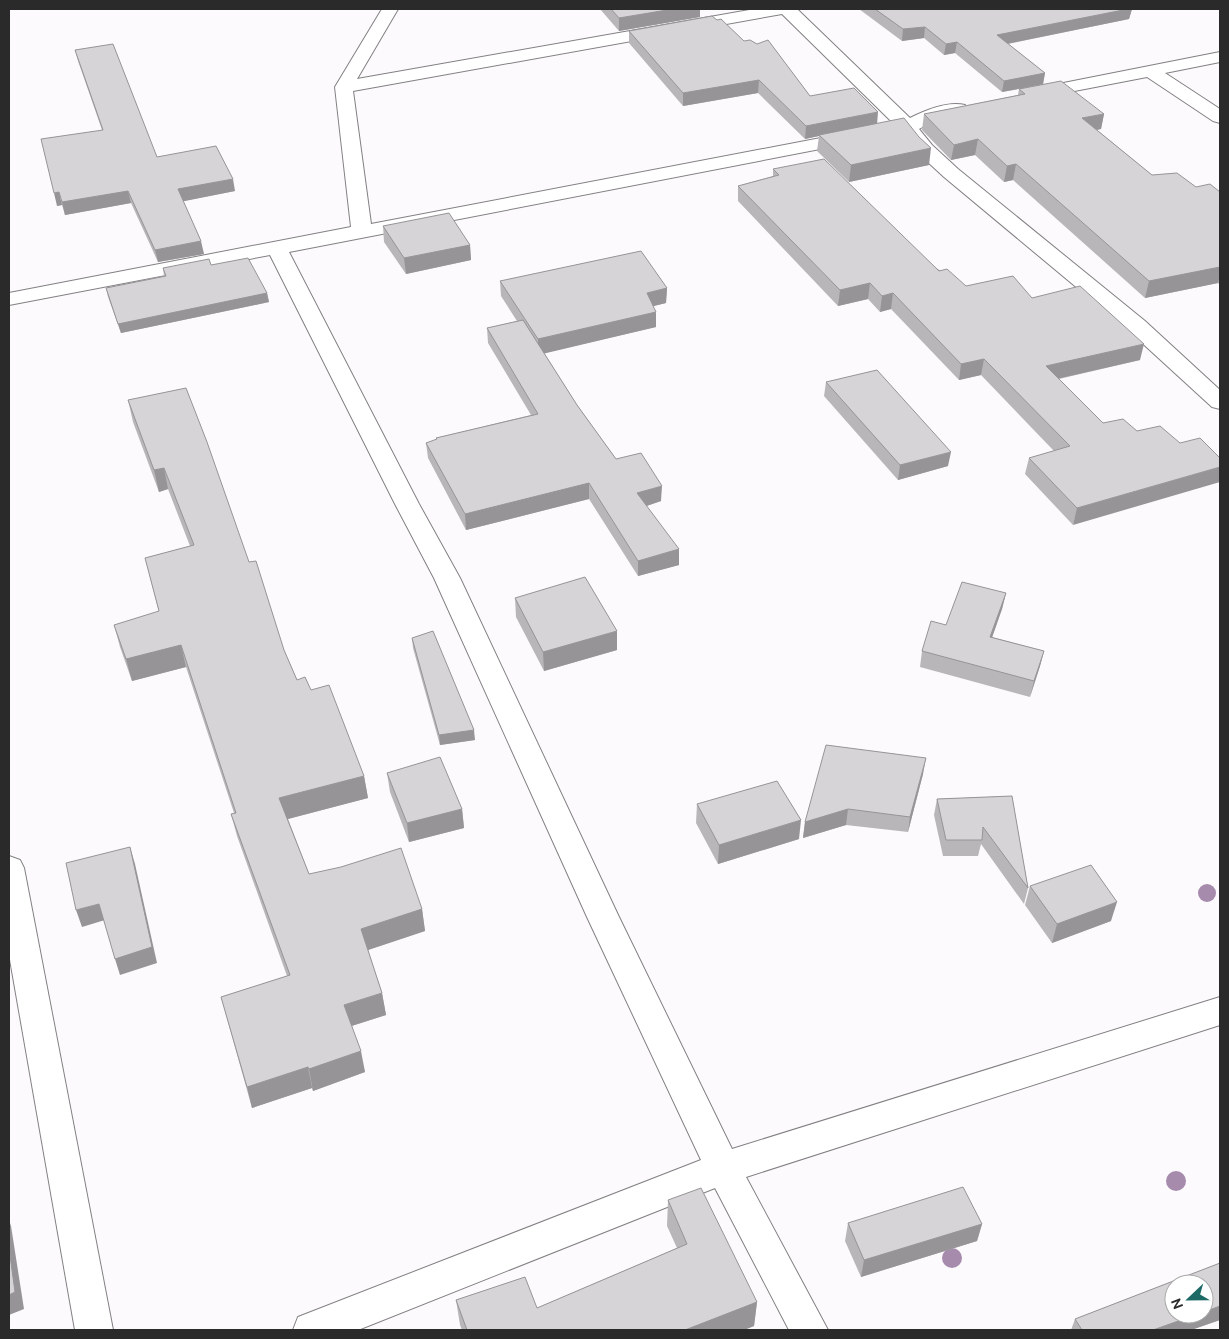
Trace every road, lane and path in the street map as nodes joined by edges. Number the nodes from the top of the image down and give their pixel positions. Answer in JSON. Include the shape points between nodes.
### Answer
{"nodes":[{"id":1,"x":390,"y":9,"type":"edge"},
{"id":2,"x":782,"y":9,"type":"edge"},
{"id":3,"x":788,"y":9,"type":"edge"},
{"id":4,"x":1220,"y":57,"type":"edge"},
{"id":5,"x":1150,"y":71,"type":"junction"},
{"id":6,"x":344,"y":87,"type":"junction"},
{"id":7,"x":1017,"y":98,"type":"edge"},
{"id":8,"x":979,"y":105,"type":"edge"},
{"id":9,"x":1220,"y":117,"type":"edge"},
{"id":10,"x":908,"y":128,"type":"junction"},
{"id":11,"x":362,"y":231,"type":"junction"},
{"id":12,"x":277,"y":248,"type":"junction"},
{"id":13,"x":9,"y":299,"type":"edge"},
{"id":14,"x":1220,"y":402,"type":"edge"},
{"id":15,"x":9,"y":868,"type":"edge"},
{"id":16,"x":1220,"y":1011,"type":"edge"},
{"id":17,"x":723,"y":1168,"type":"junction"},
{"id":18,"x":94,"y":1330,"type":"edge"},
{"id":19,"x":312,"y":1330,"type":"edge"},
{"id":20,"x":809,"y":1330,"type":"edge"}],
"edges":[{"from":1,"to":6,"type":"street"},
{"from":2,"to":6,"type":"street"},
{"from":3,"to":10,"type":"street"},
{"from":4,"to":5,"type":"street"},
{"from":5,"to":7,"type":"street"},
{"from":5,"to":9,"type":"street"},
{"from":6,"to":11,"type":"street"},
{"from":8,"to":10,"type":"street","via":[[932,114]]},
{"from":10,"to":11,"type":"street"},
{"from":10,"to":14,"type":"street","via":[[951,173],[1136,326]]},
{"from":11,"to":12,"type":"street"},
{"from":12,"to":13,"type":"street"},
{"from":12,"to":17,"type":"street","via":[[447,578]]},
{"from":15,"to":18,"type":"street"},
{"from":16,"to":17,"type":"street"},
{"from":17,"to":19,"type":"street"},
{"from":17,"to":20,"type":"street"}]}
